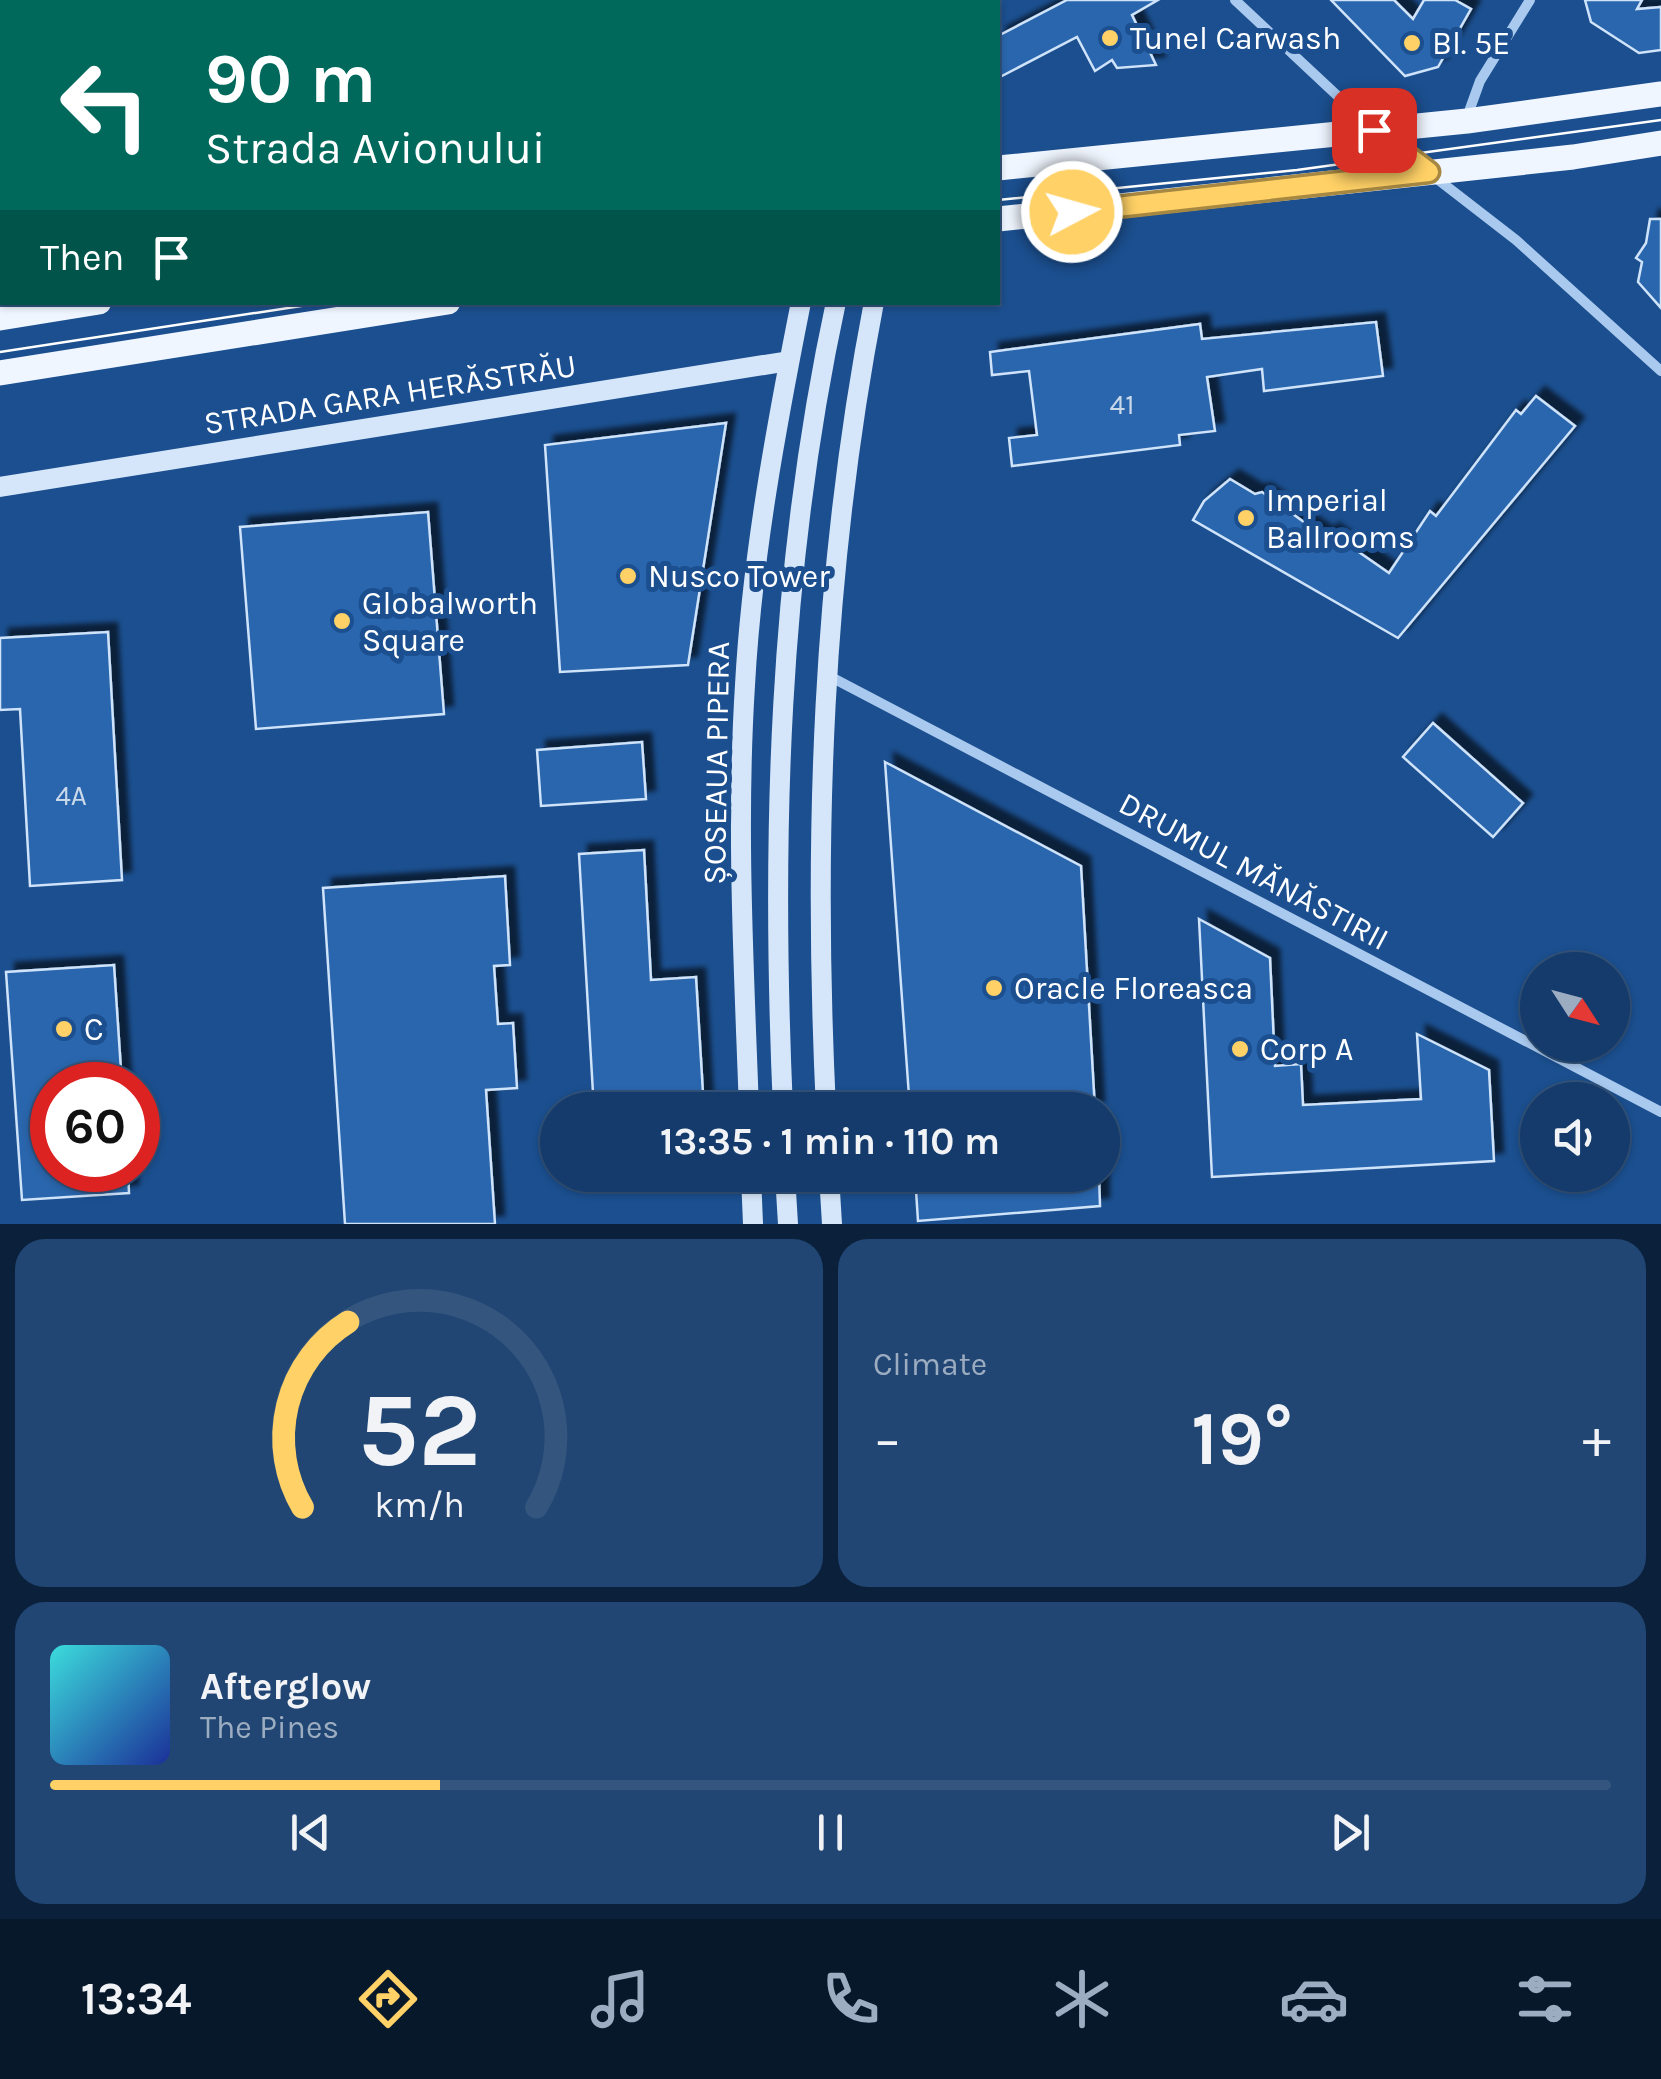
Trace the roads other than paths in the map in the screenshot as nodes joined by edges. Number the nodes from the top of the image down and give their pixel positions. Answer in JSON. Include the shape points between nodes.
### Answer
{"nodes":[{"id":1,"x":1235,"y":0,"type":"edge"},
{"id":2,"x":1530,"y":0,"type":"edge"},
{"id":3,"x":1661,"y":94,"type":"edge"},
{"id":4,"x":1466,"y":120,"type":"junction"},
{"id":5,"x":1374,"y":130,"type":"junction"},
{"id":6,"x":1661,"y":143,"type":"edge"},
{"id":7,"x":1000,"y":168,"type":"edge"},
{"id":8,"x":1429,"y":172,"type":"junction"},
{"id":9,"x":1000,"y":219,"type":"edge"},
{"id":10,"x":80,"y":305,"type":"edge"},
{"id":11,"x":429,"y":305,"type":"edge"},
{"id":12,"x":800,"y":305,"type":"edge"},
{"id":13,"x":835,"y":305,"type":"edge"},
{"id":14,"x":874,"y":305,"type":"edge"},
{"id":15,"x":0,"y":318,"type":"edge"},
{"id":16,"x":790,"y":362,"type":"junction"},
{"id":17,"x":1661,"y":371,"type":"edge"},
{"id":18,"x":0,"y":373,"type":"edge"},
{"id":19,"x":0,"y":488,"type":"edge"},
{"id":20,"x":825,"y":674,"type":"junction"},
{"id":21,"x":748,"y":1092,"type":"edge"},
{"id":22,"x":782,"y":1092,"type":"edge"},
{"id":23,"x":825,"y":1092,"type":"edge"},
{"id":24,"x":1661,"y":1112,"type":"edge"},
{"id":25,"x":752,"y":1192,"type":"edge"},
{"id":26,"x":787,"y":1192,"type":"edge"},
{"id":27,"x":830,"y":1192,"type":"edge"},
{"id":28,"x":753,"y":1224,"type":"edge"},
{"id":29,"x":788,"y":1224,"type":"edge"},
{"id":30,"x":832,"y":1224,"type":"edge"}],
"edges":[{"from":1,"to":5,"type":"street"},
{"from":2,"to":4,"type":"street","via":[[1480,81]]},
{"from":3,"to":4,"type":"main road"},
{"from":4,"to":5,"type":"main road"},
{"from":5,"to":7,"type":"main road"},
{"from":5,"to":8,"type":"street"},
{"from":6,"to":8,"type":"main road"},
{"from":8,"to":9,"type":"main road"},
{"from":8,"to":17,"type":"street","via":[[1516,240]]},
{"from":10,"to":15,"type":"main road"},
{"from":11,"to":18,"type":"main road"},
{"from":12,"to":16,"type":"main road","name":"ȘOSEAUA PIPERA"},
{"from":13,"to":22,"type":"main road","via":[[803,488],[784,652],[776,894]]},
{"from":14,"to":20,"type":"main road","via":[[836,540]]},
{"from":16,"to":19,"type":"main road","name":"STRADA GARA HERĂSTRĂU"},
{"from":16,"to":21,"type":"main road","name":"ȘOSEAUA PIPERA","via":[[744,688],[740,850]]},
{"from":20,"to":23,"type":"main road","via":[[820,985]]},
{"from":20,"to":24,"type":"street","name":"DRUMUL MĂNĂSTIRII"},
{"from":25,"to":28,"type":"main road"},
{"from":26,"to":29,"type":"main road"},
{"from":27,"to":30,"type":"main road"}]}
